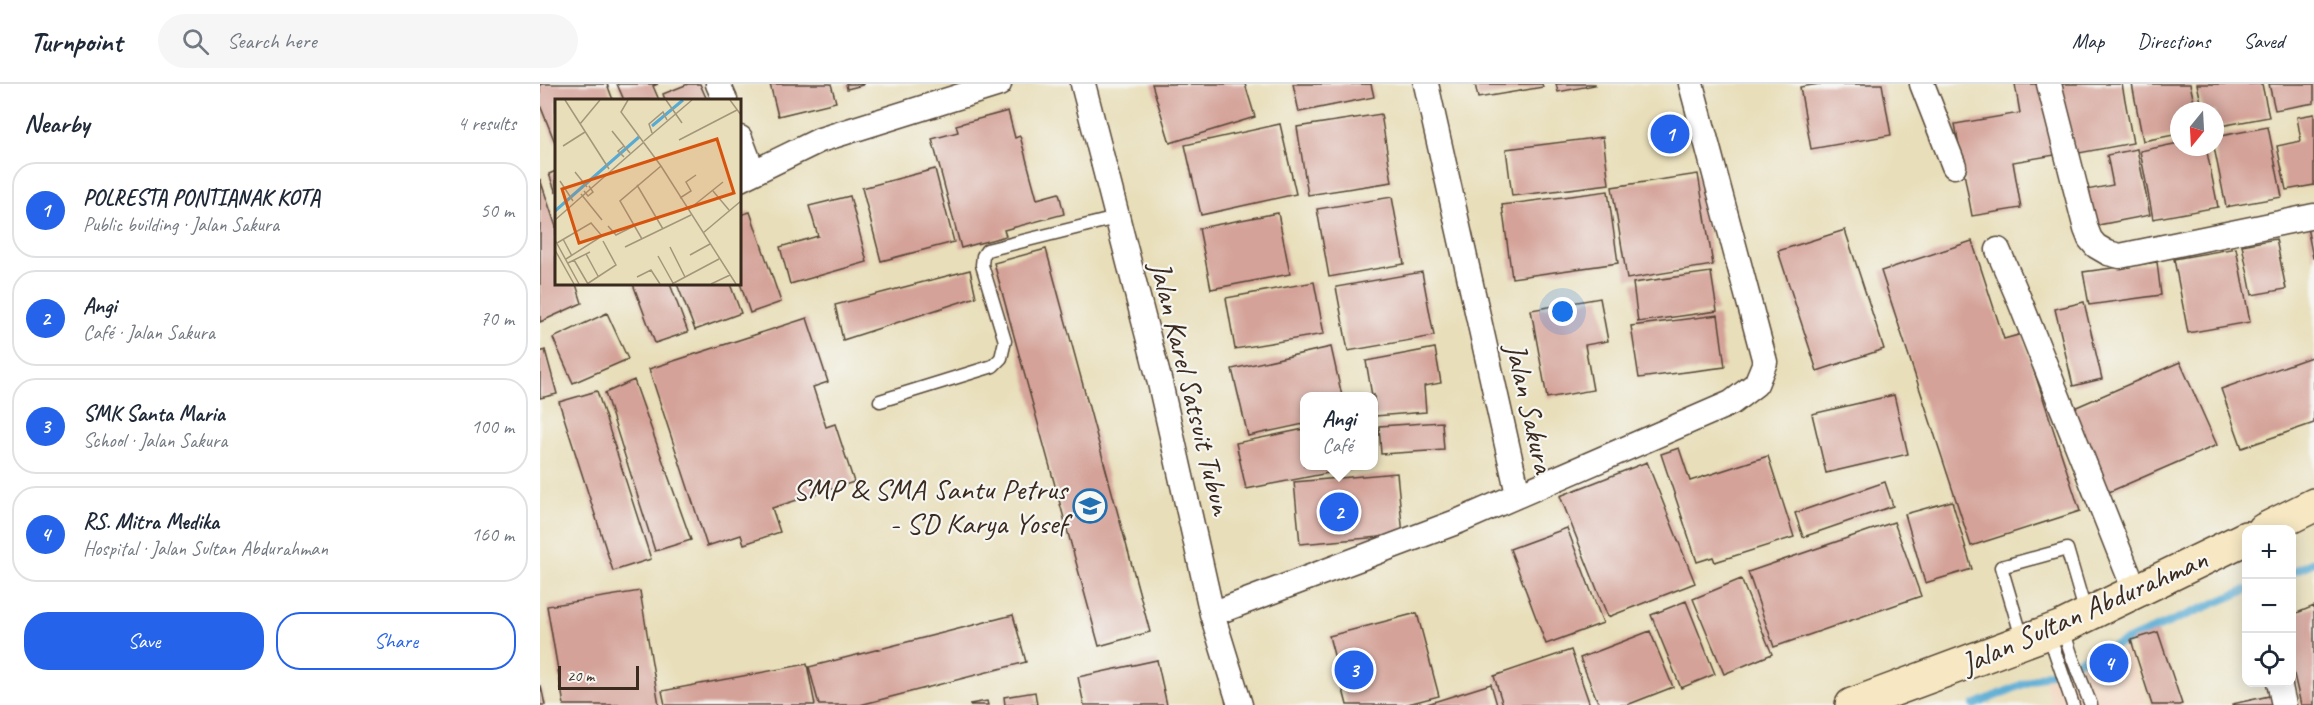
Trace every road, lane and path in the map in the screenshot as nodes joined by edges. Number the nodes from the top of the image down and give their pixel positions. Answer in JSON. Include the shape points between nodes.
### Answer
{"nodes":[{"id":1,"x":718,"y":84,"type":"edge"},
{"id":2,"x":999,"y":84,"type":"edge"},
{"id":3,"x":1083,"y":84,"type":"edge"},
{"id":4,"x":1426,"y":84,"type":"edge"},
{"id":5,"x":1691,"y":84,"type":"edge"},
{"id":6,"x":1922,"y":84,"type":"edge"},
{"id":7,"x":2049,"y":84,"type":"edge"},
{"id":8,"x":724,"y":99,"type":"edge"},
{"id":9,"x":741,"y":144,"type":"edge"},
{"id":10,"x":1954,"y":166,"type":"dead end"},
{"id":11,"x":746,"y":176,"type":"edge"},
{"id":12,"x":2314,"y":216,"type":"edge"},
{"id":13,"x":1116,"y":218,"type":"junction"},
{"id":14,"x":1998,"y":250,"type":"dead end"},
{"id":15,"x":880,"y":401,"type":"dead end"},
{"id":16,"x":1518,"y":494,"type":"junction"},
{"id":17,"x":2314,"y":505,"type":"edge"},
{"id":18,"x":2279,"y":525,"type":"edge"},
{"id":19,"x":2242,"y":545,"type":"edge"},
{"id":20,"x":2135,"y":591,"type":"junction"},
{"id":21,"x":1212,"y":614,"type":"junction"},
{"id":22,"x":2053,"y":625,"type":"junction"},
{"id":23,"x":2279,"y":687,"type":"edge"},
{"id":24,"x":1240,"y":705,"type":"edge"},
{"id":25,"x":1852,"y":705,"type":"edge"},
{"id":26,"x":2073,"y":705,"type":"edge"},
{"id":27,"x":2091,"y":705,"type":"edge"},
{"id":28,"x":2284,"y":705,"type":"edge"}],
"edges":[{"from":1,"to":8,"type":"street"},
{"from":2,"to":11,"type":"street","via":[[820,140]]},
{"from":3,"to":13,"type":"street","name":"Jalan Karel Satsuit Tubun"},
{"from":4,"to":16,"type":"street","name":"Jalan Sakura"},
{"from":5,"to":16,"type":"street","via":[[1765,362],[1756,384],[1731,403]]},
{"from":6,"to":10,"type":"street"},
{"from":7,"to":12,"type":"street","via":[[2086,229],[2090,239],[2108,254],[2156,250]]},
{"from":9,"to":11,"type":"street"},
{"from":13,"to":15,"type":"lane","via":[[987,250],[982,265],[1005,341],[1001,358],[993,366]]},
{"from":13,"to":21,"type":"street","name":"Jalan Karel Satsuit Tubun","via":[[1160,383]]},
{"from":14,"to":20,"type":"street"},
{"from":16,"to":21,"type":"street","name":"Jalan Sakura","via":[[1459,521]]},
{"from":17,"to":18,"type":"street","name":"Jalan Sultan Abdurahman"},
{"from":19,"to":20,"type":"street","name":"Jalan Sultan Abdurahman"},
{"from":20,"to":22,"type":"street","name":"Jalan Sultan Abdurahman"},
{"from":21,"to":24,"type":"street","name":"Jalan Karel Satsuit Tubun"},
{"from":22,"to":22,"type":"lane","via":[[2001,567],[2067,549]]},
{"from":22,"to":25,"type":"street","name":"Jalan Sultan Abdurahman"},
{"from":22,"to":26,"type":"lane","via":[[2058,663]]},
{"from":22,"to":27,"type":"lane"},
{"from":23,"to":28,"type":"street"}]}
